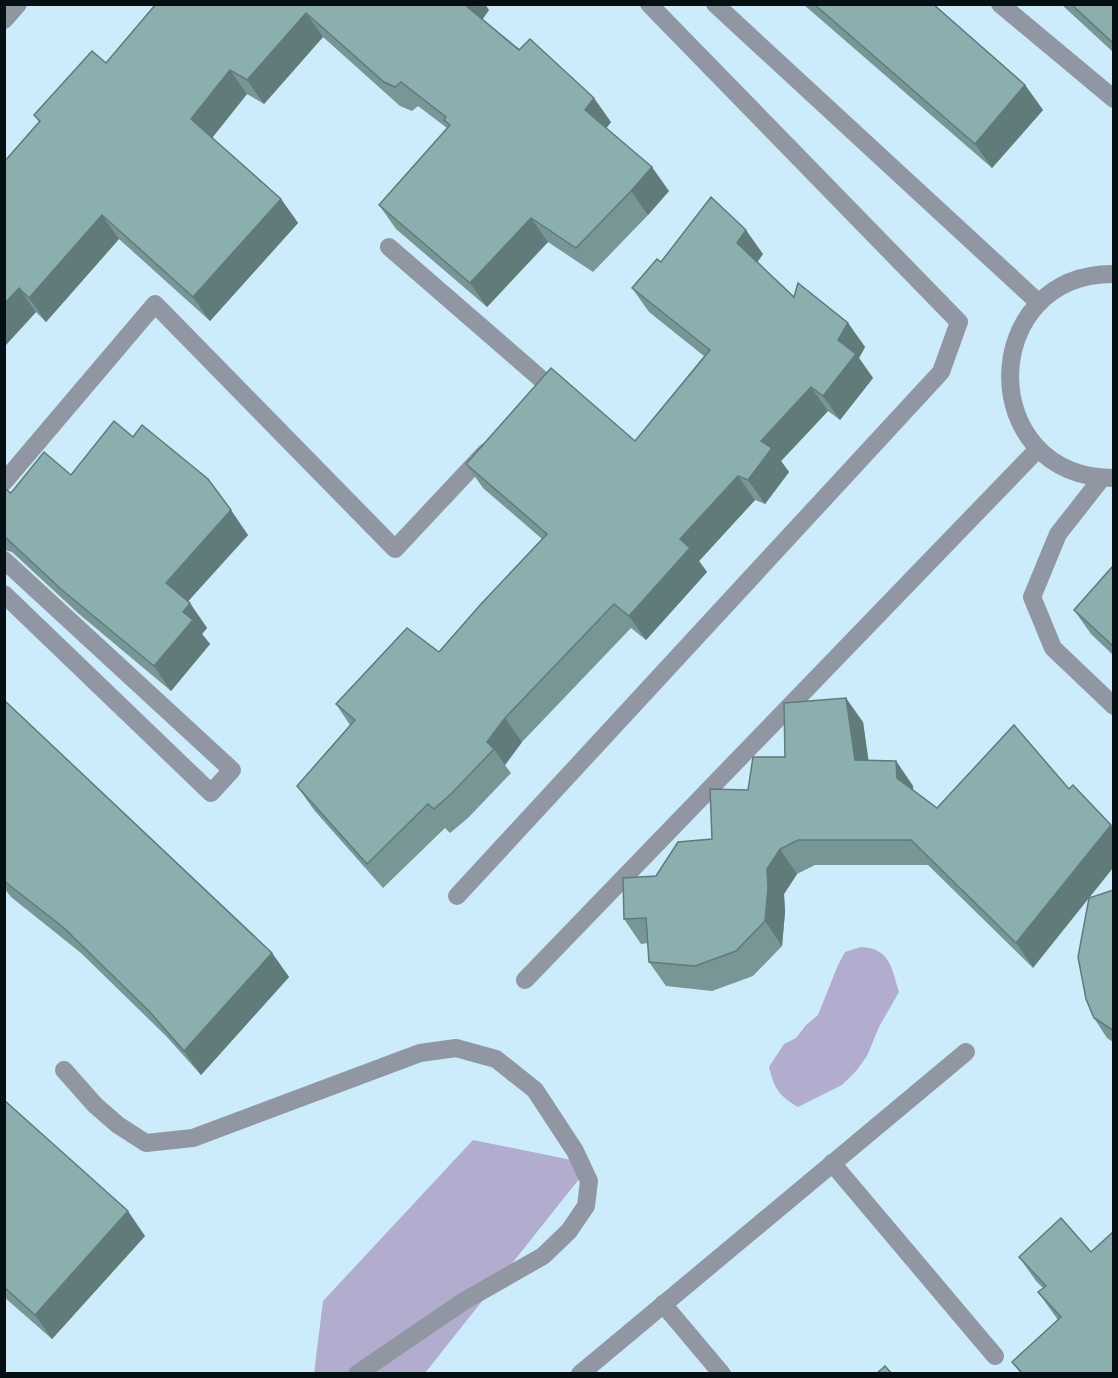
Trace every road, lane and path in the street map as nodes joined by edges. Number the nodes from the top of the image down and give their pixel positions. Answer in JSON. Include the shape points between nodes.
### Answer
{"nodes":[{"id":1,"x":18,"y":4,"type":"edge"},
{"id":2,"x":649,"y":4,"type":"edge"},
{"id":3,"x":715,"y":4,"type":"edge"},
{"id":4,"x":1000,"y":4,"type":"edge"},
{"id":5,"x":4,"y":20,"type":"edge"},
{"id":6,"x":1113,"y":99,"type":"edge"},
{"id":7,"x":389,"y":246,"type":"edge"},
{"id":8,"x":1113,"y":274,"type":"edge"},
{"id":9,"x":1039,"y":303,"type":"junction"},
{"id":10,"x":524,"y":411,"type":"edge"},
{"id":11,"x":500,"y":437,"type":"edge"},
{"id":12,"x":1038,"y":449,"type":"junction"},
{"id":13,"x":1108,"y":478,"type":"edge"},
{"id":14,"x":4,"y":482,"type":"edge"},
{"id":15,"x":4,"y":560,"type":"edge"},
{"id":16,"x":4,"y":594,"type":"edge"},
{"id":17,"x":1113,"y":706,"type":"edge"},
{"id":18,"x":457,"y":896,"type":"dead end"},
{"id":19,"x":525,"y":980,"type":"dead end"},
{"id":20,"x":966,"y":1052,"type":"dead end"},
{"id":21,"x":64,"y":1070,"type":"dead end"},
{"id":22,"x":832,"y":1163,"type":"junction"},
{"id":23,"x":663,"y":1304,"type":"junction"},
{"id":24,"x":995,"y":1356,"type":"dead end"},
{"id":25,"x":357,"y":1374,"type":"edge"},
{"id":26,"x":580,"y":1374,"type":"edge"},
{"id":27,"x":722,"y":1374,"type":"edge"}],
"edges":[{"from":1,"to":5,"type":"street"},
{"from":2,"to":18,"type":"street","via":[[959,321],[940,372]]},
{"from":3,"to":9,"type":"street"},
{"from":4,"to":6,"type":"street"},
{"from":7,"to":10,"type":"street","via":[[548,385]]},
{"from":8,"to":9,"type":"street","via":[[1068,283]]},
{"from":9,"to":12,"type":"street","via":[[1018,333],[1009,367],[1017,419]]},
{"from":11,"to":14,"type":"street","via":[[395,549],[154,304]]},
{"from":12,"to":13,"type":"street","via":[[1067,469]]},
{"from":12,"to":19,"type":"street"},
{"from":13,"to":17,"type":"street","via":[[1058,534],[1032,597],[1053,648]]},
{"from":15,"to":16,"type":"street","via":[[232,770],[211,793]]},
{"from":20,"to":22,"type":"street"},
{"from":21,"to":25,"type":"street","via":[[94,1105],[146,1143],[193,1138],[420,1053],[456,1048],[496,1059],[535,1090],[589,1180],[586,1206],[569,1231],[543,1256],[464,1301]]},
{"from":22,"to":23,"type":"street"},
{"from":22,"to":24,"type":"street"},
{"from":23,"to":26,"type":"street"},
{"from":23,"to":27,"type":"street"}]}
